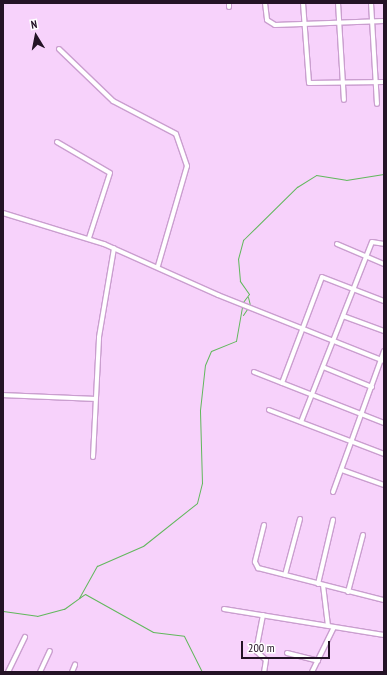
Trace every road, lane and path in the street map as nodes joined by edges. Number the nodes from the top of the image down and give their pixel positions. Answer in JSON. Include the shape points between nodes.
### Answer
{"nodes":[{"id":1,"x":266,"y":3,"type":"edge"},
{"id":2,"x":303,"y":3,"type":"edge"},
{"id":3,"x":338,"y":3,"type":"edge"},
{"id":4,"x":371,"y":3,"type":"edge"},
{"id":5,"x":384,"y":21,"type":"edge"},
{"id":6,"x":372,"y":22,"type":"junction"},
{"id":7,"x":339,"y":23,"type":"junction"},
{"id":8,"x":304,"y":24,"type":"junction"},
{"id":9,"x":59,"y":49,"type":"dead end"},
{"id":10,"x":376,"y":82,"type":"junction"},
{"id":11,"x":384,"y":82,"type":"edge"},
{"id":12,"x":343,"y":83,"type":"junction"},
{"id":13,"x":344,"y":100,"type":"dead end"},
{"id":14,"x":377,"y":104,"type":"dead end"},
{"id":15,"x":57,"y":142,"type":"dead end"},
{"id":16,"x":3,"y":214,"type":"edge"},
{"id":17,"x":89,"y":238,"type":"junction"},
{"id":18,"x":337,"y":244,"type":"dead end"},
{"id":19,"x":384,"y":244,"type":"edge"},
{"id":20,"x":114,"y":248,"type":"junction"},
{"id":21,"x":366,"y":257,"type":"junction"},
{"id":22,"x":384,"y":264,"type":"edge"},
{"id":23,"x":158,"y":266,"type":"junction"},
{"id":24,"x":353,"y":288,"type":"junction"},
{"id":25,"x":384,"y":300,"type":"edge"},
{"id":26,"x":343,"y":316,"type":"junction"},
{"id":27,"x":302,"y":330,"type":"junction"},
{"id":28,"x":384,"y":331,"type":"edge"},
{"id":29,"x":332,"y":342,"type":"junction"},
{"id":30,"x":384,"y":351,"type":"edge"},
{"id":31,"x":383,"y":361,"type":"edge"},
{"id":32,"x":323,"y":367,"type":"junction"},
{"id":33,"x":254,"y":372,"type":"dead end"},
{"id":34,"x":282,"y":383,"type":"junction"},
{"id":35,"x":372,"y":387,"type":"junction"},
{"id":36,"x":313,"y":392,"type":"junction"},
{"id":37,"x":3,"y":395,"type":"edge"},
{"id":38,"x":95,"y":399,"type":"junction"},
{"id":39,"x":269,"y":410,"type":"dead end"},
{"id":40,"x":362,"y":414,"type":"junction"},
{"id":41,"x":301,"y":422,"type":"junction"},
{"id":42,"x":384,"y":423,"type":"edge"},
{"id":43,"x":353,"y":442,"type":"junction"},
{"id":44,"x":384,"y":454,"type":"edge"},
{"id":45,"x":93,"y":457,"type":"dead end"},
{"id":46,"x":342,"y":470,"type":"junction"},
{"id":47,"x":384,"y":485,"type":"edge"},
{"id":48,"x":334,"y":492,"type":"dead end"},
{"id":49,"x":300,"y":519,"type":"dead end"},
{"id":50,"x":333,"y":520,"type":"dead end"},
{"id":51,"x":264,"y":525,"type":"dead end"},
{"id":52,"x":363,"y":535,"type":"dead end"},
{"id":53,"x":285,"y":575,"type":"junction"},
{"id":54,"x":318,"y":584,"type":"junction"},
{"id":55,"x":324,"y":585,"type":"junction"},
{"id":56,"x":348,"y":592,"type":"junction"},
{"id":57,"x":384,"y":600,"type":"edge"},
{"id":58,"x":224,"y":609,"type":"dead end"},
{"id":59,"x":263,"y":615,"type":"junction"},
{"id":60,"x":328,"y":626,"type":"junction"},
{"id":61,"x":334,"y":627,"type":"junction"},
{"id":62,"x":384,"y":635,"type":"edge"},
{"id":63,"x":25,"y":637,"type":"dead end"},
{"id":64,"x":50,"y":651,"type":"dead end"},
{"id":65,"x":288,"y":653,"type":"dead end"},
{"id":66,"x":318,"y":661,"type":"junction"},
{"id":67,"x":75,"y":665,"type":"dead end"},
{"id":68,"x":8,"y":672,"type":"edge"},
{"id":69,"x":40,"y":672,"type":"edge"},
{"id":70,"x":72,"y":672,"type":"edge"},
{"id":71,"x":264,"y":672,"type":"edge"},
{"id":72,"x":312,"y":672,"type":"edge"}],
"edges":[{"from":1,"to":8,"type":"street","via":[[270,23]]},
{"from":2,"to":8,"type":"street"},
{"from":3,"to":7,"type":"street"},
{"from":4,"to":6,"type":"street"},
{"from":5,"to":6,"type":"street"},
{"from":6,"to":7,"type":"street"},
{"from":6,"to":10,"type":"street"},
{"from":7,"to":8,"type":"street"},
{"from":7,"to":12,"type":"street"},
{"from":8,"to":12,"type":"street","via":[[309,83]]},
{"from":9,"to":23,"type":"street","via":[[113,102],[176,134],[187,166]]},
{"from":10,"to":11,"type":"street"},
{"from":10,"to":12,"type":"street"},
{"from":10,"to":14,"type":"street"},
{"from":12,"to":13,"type":"street"},
{"from":15,"to":17,"type":"street","via":[[110,173]]},
{"from":16,"to":17,"type":"street"},
{"from":17,"to":20,"type":"street"},
{"from":18,"to":21,"type":"street"},
{"from":19,"to":21,"type":"street","via":[[373,241]]},
{"from":20,"to":23,"type":"street"},
{"from":20,"to":38,"type":"street","via":[[99,337]]},
{"from":21,"to":22,"type":"street"},
{"from":21,"to":24,"type":"street"},
{"from":23,"to":27,"type":"street"},
{"from":24,"to":25,"type":"street"},
{"from":24,"to":26,"type":"street"},
{"from":24,"to":27,"type":"street","via":[[322,277]]},
{"from":26,"to":28,"type":"street"},
{"from":26,"to":29,"type":"street"},
{"from":27,"to":29,"type":"street"},
{"from":27,"to":34,"type":"street"},
{"from":29,"to":31,"type":"street"},
{"from":29,"to":32,"type":"street"},
{"from":30,"to":31,"type":"street"},
{"from":31,"to":35,"type":"street"},
{"from":32,"to":35,"type":"street"},
{"from":32,"to":36,"type":"street"},
{"from":33,"to":34,"type":"street"},
{"from":34,"to":36,"type":"street"},
{"from":35,"to":40,"type":"street"},
{"from":36,"to":40,"type":"street"},
{"from":36,"to":41,"type":"street"},
{"from":37,"to":38,"type":"street"},
{"from":38,"to":45,"type":"street"},
{"from":39,"to":41,"type":"street"},
{"from":40,"to":42,"type":"street"},
{"from":40,"to":43,"type":"street"},
{"from":41,"to":43,"type":"street"},
{"from":43,"to":44,"type":"street"},
{"from":43,"to":46,"type":"street"},
{"from":46,"to":47,"type":"street"},
{"from":46,"to":48,"type":"street"},
{"from":49,"to":53,"type":"street"},
{"from":50,"to":54,"type":"street"},
{"from":51,"to":53,"type":"street","via":[[255,565],[260,569]]},
{"from":52,"to":56,"type":"street"},
{"from":53,"to":54,"type":"street"},
{"from":54,"to":55,"type":"street"},
{"from":55,"to":56,"type":"street"},
{"from":55,"to":60,"type":"street"},
{"from":56,"to":57,"type":"street"},
{"from":58,"to":59,"type":"street"},
{"from":59,"to":60,"type":"street"},
{"from":59,"to":71,"type":"street","via":[[256,651],[266,660]]},
{"from":60,"to":61,"type":"street"},
{"from":61,"to":62,"type":"street"},
{"from":61,"to":66,"type":"street"},
{"from":63,"to":68,"type":"street"},
{"from":64,"to":69,"type":"street"},
{"from":65,"to":66,"type":"street"},
{"from":66,"to":72,"type":"street"},
{"from":67,"to":70,"type":"street"}]}
